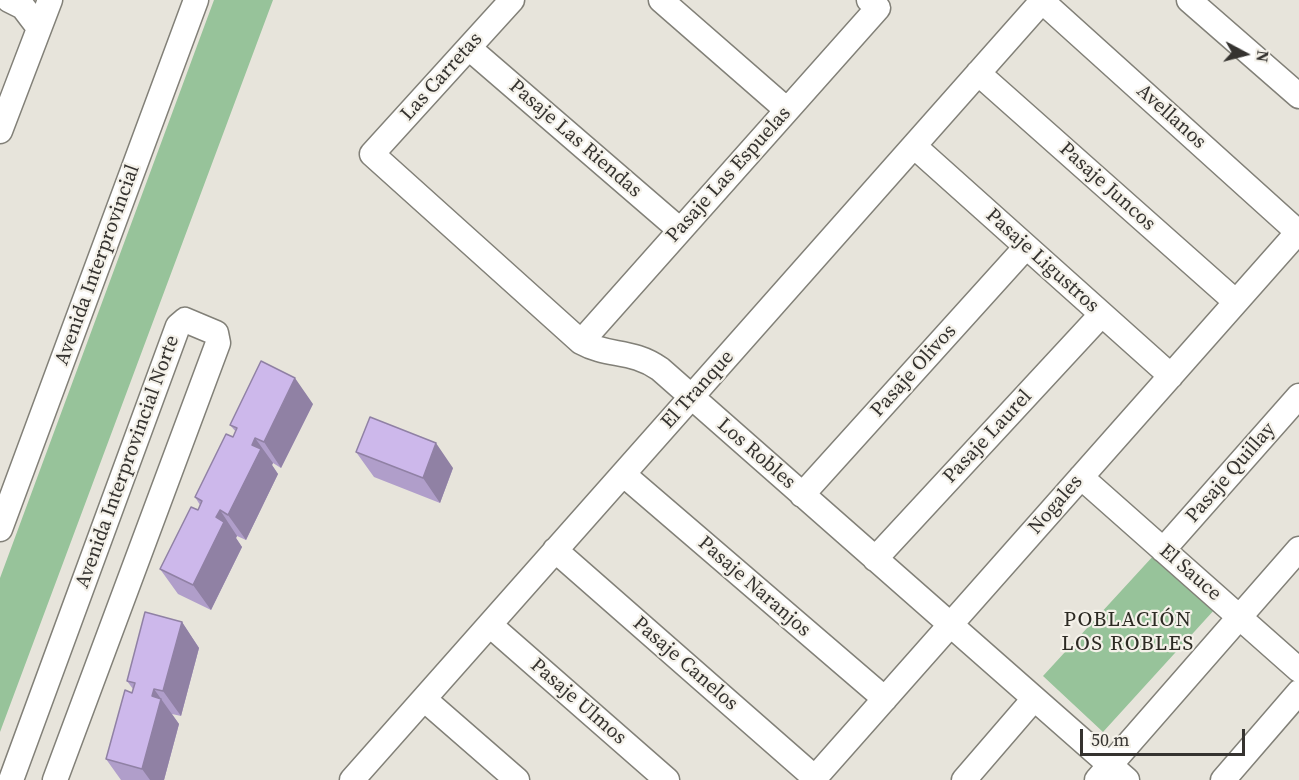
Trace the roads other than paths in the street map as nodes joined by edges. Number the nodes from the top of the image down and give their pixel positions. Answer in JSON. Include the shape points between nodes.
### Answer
{"nodes":[{"id":1,"x":9,"y":0,"type":"edge"},
{"id":2,"x":50,"y":0,"type":"edge"},
{"id":3,"x":196,"y":0,"type":"edge"},
{"id":4,"x":512,"y":0,"type":"edge"},
{"id":5,"x":661,"y":0,"type":"edge"},
{"id":6,"x":1189,"y":0,"type":"edge"},
{"id":7,"x":1042,"y":1,"type":"edge"},
{"id":8,"x":873,"y":4,"type":"edge"},
{"id":9,"x":39,"y":28,"type":"junction"},
{"id":10,"x":469,"y":48,"type":"junction"},
{"id":11,"x":978,"y":73,"type":"junction"},
{"id":12,"x":1299,"y":96,"type":"edge"},
{"id":13,"x":787,"y":110,"type":"junction"},
{"id":14,"x":0,"y":131,"type":"edge"},
{"id":15,"x":914,"y":146,"type":"junction"},
{"id":16,"x":372,"y":154,"type":"joint"},
{"id":17,"x":680,"y":230,"type":"junction"},
{"id":18,"x":1299,"y":232,"type":"edge"},
{"id":19,"x":1026,"y":247,"type":"junction"},
{"id":20,"x":1236,"y":302,"type":"junction"},
{"id":21,"x":1101,"y":315,"type":"junction"},
{"id":22,"x":581,"y":342,"type":"junction"},
{"id":23,"x":1171,"y":376,"type":"junction"},
{"id":24,"x":1299,"y":396,"type":"edge"},
{"id":25,"x":691,"y":397,"type":"junction"},
{"id":26,"x":623,"y":474,"type":"junction"},
{"id":27,"x":1081,"y":477,"type":"junction"},
{"id":28,"x":802,"y":495,"type":"junction"},
{"id":29,"x":0,"y":529,"type":"edge"},
{"id":30,"x":1299,"y":549,"type":"edge"},
{"id":31,"x":555,"y":550,"type":"junction"},
{"id":32,"x":1163,"y":550,"type":"junction"},
{"id":33,"x":874,"y":559,"type":"junction"},
{"id":34,"x":1239,"y":617,"type":"junction"},
{"id":35,"x":490,"y":625,"type":"junction"},
{"id":36,"x":950,"y":625,"type":"junction"},
{"id":37,"x":1299,"y":670,"type":"edge"},
{"id":38,"x":1299,"y":692,"type":"edge"},
{"id":39,"x":424,"y":699,"type":"junction"},
{"id":40,"x":885,"y":699,"type":"junction"},
{"id":41,"x":1034,"y":700,"type":"junction"},
{"id":42,"x":1111,"y":775,"type":"edge"},
{"id":43,"x":358,"y":778,"type":"edge"},
{"id":44,"x":814,"y":779,"type":"edge"},
{"id":45,"x":10,"y":780,"type":"edge"},
{"id":46,"x":55,"y":780,"type":"edge"},
{"id":47,"x":517,"y":780,"type":"edge"},
{"id":48,"x":667,"y":780,"type":"edge"},
{"id":49,"x":963,"y":780,"type":"edge"},
{"id":50,"x":1223,"y":780,"type":"edge"}],
"edges":[{"from":1,"to":9,"type":"street","via":[[23,7]]},
{"from":2,"to":9,"type":"street"},
{"from":3,"to":29,"type":"street","name":"Avenida Interprovincial"},
{"from":4,"to":10,"type":"street","name":"Las Carretas"},
{"from":5,"to":13,"type":"street"},
{"from":6,"to":12,"type":"street"},
{"from":7,"to":11,"type":"street","name":"El Tranque"},
{"from":7,"to":18,"type":"street","name":"Avellanos"},
{"from":8,"to":13,"type":"street","name":"Pasaje Las Espuelas"},
{"from":9,"to":14,"type":"street"},
{"from":10,"to":16,"type":"street","name":"Las Carretas"},
{"from":10,"to":17,"type":"street","name":"Pasaje Las Riendas"},
{"from":11,"to":15,"type":"street","name":"El Tranque"},
{"from":11,"to":20,"type":"street","name":"Pasaje Juncos"},
{"from":13,"to":17,"type":"street","name":"Pasaje Las Espuelas"},
{"from":15,"to":19,"type":"street","name":"Pasaje Ligustros"},
{"from":15,"to":25,"type":"street","name":"El Tranque"},
{"from":16,"to":22,"type":"street","name":"Los Robles"},
{"from":17,"to":22,"type":"street","name":"Pasaje Las Espuelas"},
{"from":18,"to":20,"type":"street","name":"Nogales"},
{"from":19,"to":21,"type":"street","name":"Pasaje Ligustros"},
{"from":19,"to":28,"type":"street","name":"Pasaje Olivos"},
{"from":20,"to":23,"type":"street","name":"Nogales"},
{"from":21,"to":23,"type":"street","name":"Pasaje Ligustros"},
{"from":21,"to":33,"type":"street","name":"Pasaje Laurel"},
{"from":22,"to":25,"type":"street","name":"Los Robles","via":[[591,348],[648,360]]},
{"from":23,"to":27,"type":"street","name":"Nogales"},
{"from":24,"to":32,"type":"street","name":"Pasaje Quillay"},
{"from":25,"to":26,"type":"street","name":"El Tranque"},
{"from":25,"to":28,"type":"street","name":"Los Robles"},
{"from":26,"to":31,"type":"street","name":"El Tranque"},
{"from":26,"to":40,"type":"street","name":"Pasaje Naranjos"},
{"from":27,"to":32,"type":"street","name":"El Sauce"},
{"from":27,"to":36,"type":"street","name":"Nogales"},
{"from":28,"to":33,"type":"street","name":"Los Robles"},
{"from":30,"to":34,"type":"street"},
{"from":31,"to":35,"type":"street","name":"El Tranque"},
{"from":31,"to":44,"type":"street","name":"Pasaje Canelos"},
{"from":32,"to":34,"type":"street","name":"El Sauce"},
{"from":33,"to":36,"type":"street","name":"Los Robles"},
{"from":34,"to":37,"type":"street","name":"El Sauce"},
{"from":34,"to":42,"type":"street"},
{"from":35,"to":39,"type":"street","name":"El Tranque"},
{"from":35,"to":48,"type":"street","name":"Pasaje Ulmos"},
{"from":36,"to":40,"type":"street","name":"Nogales"},
{"from":36,"to":41,"type":"street","name":"Los Robles"},
{"from":38,"to":50,"type":"street"},
{"from":39,"to":43,"type":"street","name":"El Tranque"},
{"from":39,"to":47,"type":"street"},
{"from":40,"to":44,"type":"street","name":"Nogales"},
{"from":41,"to":42,"type":"street","name":"Los Robles"},
{"from":41,"to":49,"type":"street"},
{"from":45,"to":46,"type":"street","name":"Avenida Interprovincial Norte","via":[[178,326],[186,320],[216,333],[218,343]]}]}
